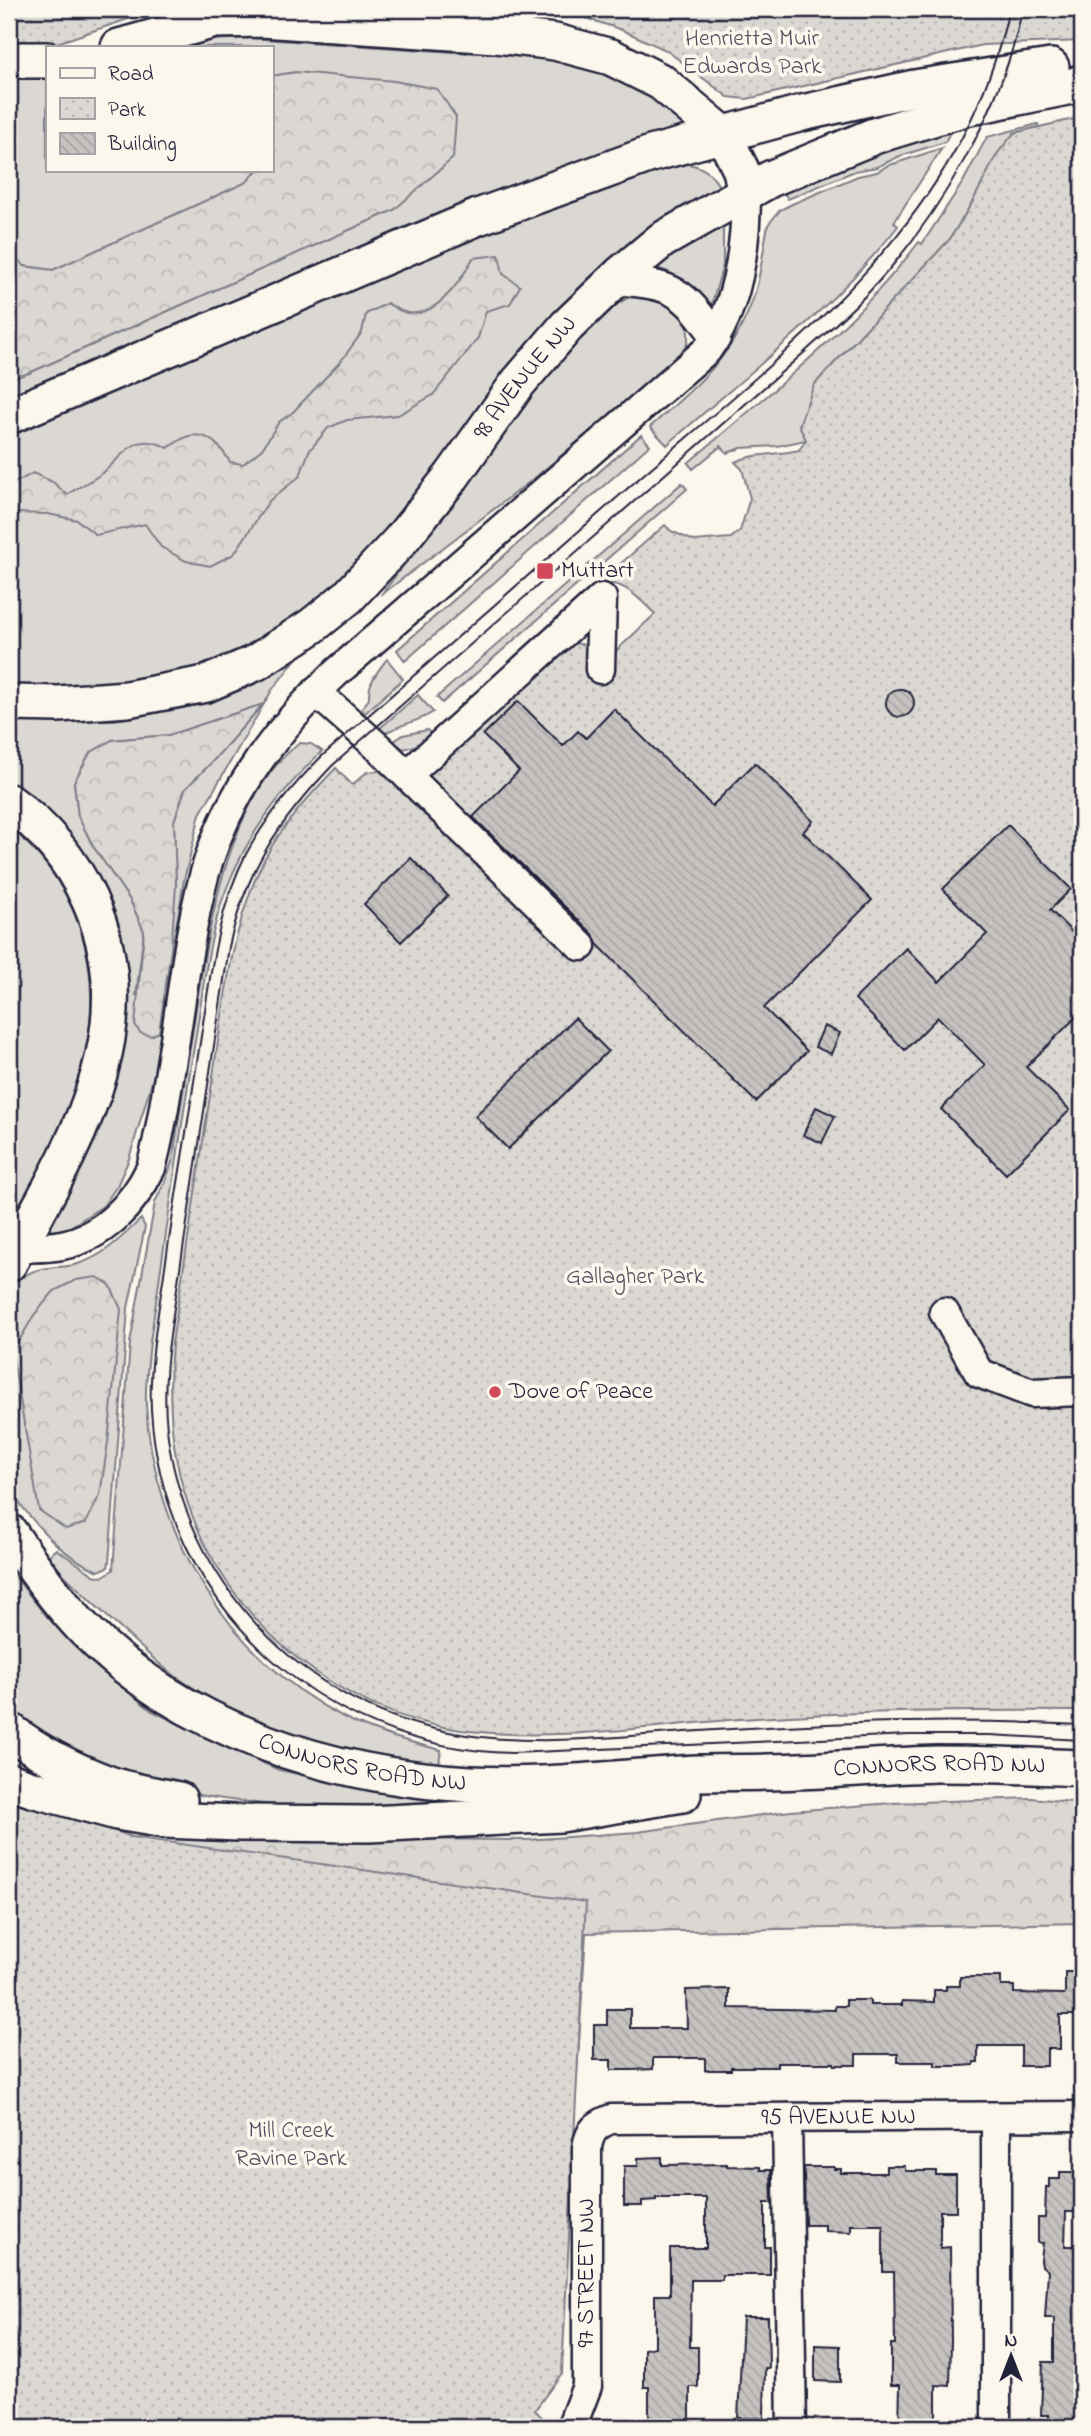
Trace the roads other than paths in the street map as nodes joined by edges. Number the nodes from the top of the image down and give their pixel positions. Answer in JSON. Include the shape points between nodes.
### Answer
{"nodes":[{"id":1,"x":123,"y":46,"type":"edge"},
{"id":2,"x":9,"y":60,"type":"edge"},
{"id":3,"x":46,"y":60,"type":"edge"},
{"id":4,"x":1082,"y":68,"type":"edge"},
{"id":5,"x":1082,"y":82,"type":"edge"},
{"id":6,"x":723,"y":134,"type":"junction"},
{"id":7,"x":746,"y":192,"type":"junction"},
{"id":8,"x":615,"y":280,"type":"junction"},
{"id":9,"x":716,"y":338,"type":"junction"},
{"id":10,"x":9,"y":416,"type":"edge"},
{"id":11,"x":600,"y":669,"type":"dead end"},
{"id":12,"x":316,"y":692,"type":"junction"},
{"id":13,"x":9,"y":703,"type":"edge"},
{"id":14,"x":407,"y":775,"type":"junction"},
{"id":15,"x":9,"y":802,"type":"edge"},
{"id":16,"x":581,"y":946,"type":"dead end"},
{"id":17,"x":13,"y":1256,"type":"edge"},
{"id":18,"x":944,"y":1312,"type":"dead end"},
{"id":19,"x":1082,"y":1391,"type":"edge"},
{"id":20,"x":9,"y":1532,"type":"edge"},
{"id":21,"x":9,"y":1730,"type":"edge"},
{"id":22,"x":1082,"y":1768,"type":"edge"},
{"id":23,"x":796,"y":1771,"type":"junction"},
{"id":24,"x":9,"y":1781,"type":"edge"},
{"id":25,"x":369,"y":1824,"type":"junction"},
{"id":26,"x":1082,"y":2116,"type":"edge"},
{"id":27,"x":996,"y":2117,"type":"junction"},
{"id":28,"x":787,"y":2118,"type":"junction"},
{"id":29,"x":596,"y":2125,"type":"joint"},
{"id":30,"x":575,"y":2420,"type":"dead end"},
{"id":31,"x":792,"y":2427,"type":"edge"},
{"id":32,"x":996,"y":2427,"type":"edge"}],
"edges":[{"from":1,"to":6,"type":"main road","via":[[215,20],[262,19],[555,42],[611,57],[661,82]]},
{"from":2,"to":3,"type":"main road"},
{"from":4,"to":6,"type":"main road","via":[[1070,64],[914,88]]},
{"from":5,"to":7,"type":"main road","name":"98 AVENUE NW","via":[[919,121],[838,150]]},
{"from":6,"to":7,"type":"main road"},
{"from":6,"to":10,"type":"main road","via":[[650,153],[478,217]]},
{"from":7,"to":8,"type":"main road","name":"98 AVENUE NW","via":[[662,240]]},
{"from":7,"to":9,"type":"street","via":[[742,255]]},
{"from":8,"to":9,"type":"street","via":[[671,289],[699,313]]},
{"from":8,"to":13,"type":"main road","name":"98 AVENUE NW","via":[[567,326],[519,383],[400,541],[348,597],[312,626],[255,663],[206,684],[127,699]]},
{"from":9,"to":12,"type":"street"},
{"from":11,"to":14,"type":"street","via":[[602,598]]},
{"from":12,"to":14,"type":"street"},
{"from":12,"to":17,"type":"street","via":[[280,731],[250,774],[210,858],[197,908],[156,1153],[144,1184],[119,1215],[84,1239]]},
{"from":14,"to":16,"type":"street"},
{"from":15,"to":17,"type":"main road","via":[[32,819],[80,878],[96,913],[113,989],[109,1037],[92,1099]]},
{"from":18,"to":19,"type":"street","via":[[978,1373],[1032,1393]]},
{"from":20,"to":23,"type":"main road","name":"CONNORS ROAD NW","via":[[84,1629],[153,1685],[246,1736],[319,1761],[470,1784]]},
{"from":21,"to":25,"type":"main road","via":[[111,1785],[198,1803]]},
{"from":22,"to":23,"type":"main road","name":"CONNORS ROAD NW","via":[[935,1765]]},
{"from":23,"to":25,"type":"main road","name":"CONNORS ROAD NW","via":[[561,1814]]},
{"from":24,"to":25,"type":"main road","name":"CONNORS ROAD NW","via":[[117,1812],[165,1820]]},
{"from":26,"to":27,"type":"street","name":"95 AVENUE NW"},
{"from":27,"to":28,"type":"street","name":"95 AVENUE NW"},
{"from":27,"to":32,"type":"street"},
{"from":28,"to":29,"type":"street","name":"95 AVENUE NW","via":[[611,2119]]},
{"from":28,"to":31,"type":"street"},
{"from":29,"to":30,"type":"street","name":"97 STREET NW","via":[[587,2147],[587,2386]]}]}
